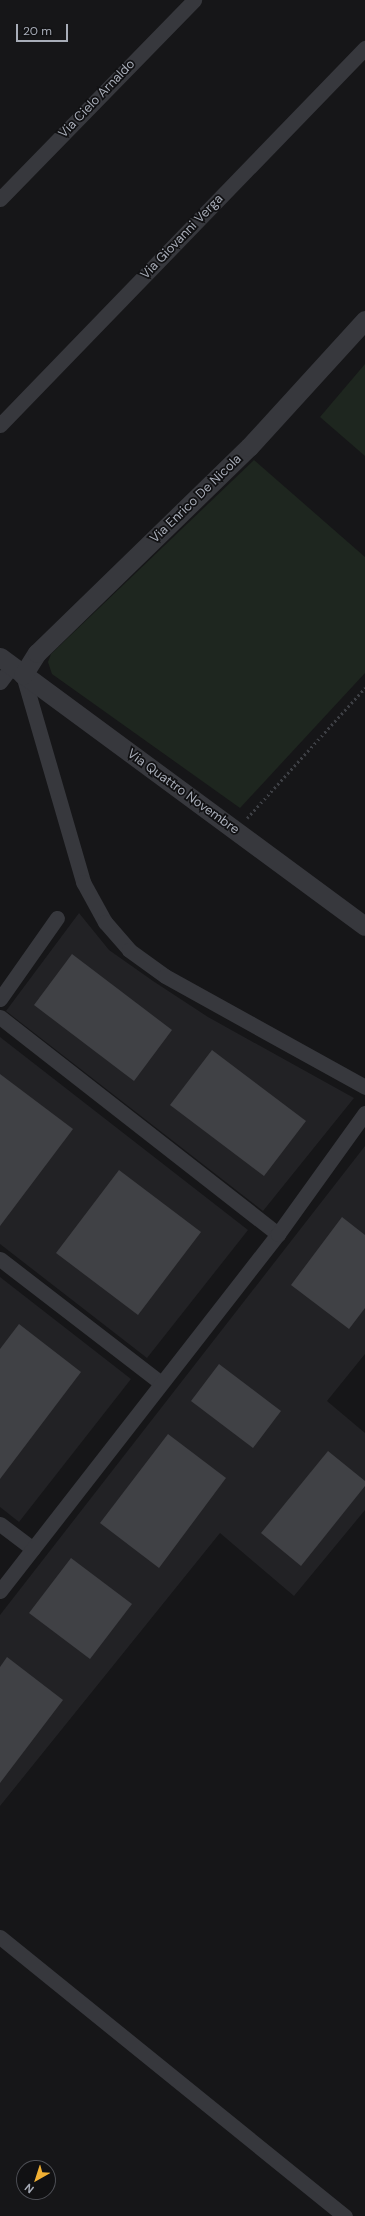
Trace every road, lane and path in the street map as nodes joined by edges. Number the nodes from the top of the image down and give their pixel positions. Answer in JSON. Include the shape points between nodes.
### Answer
{"nodes":[{"id":1,"x":194,"y":0,"type":"edge"},
{"id":2,"x":365,"y":48,"type":"edge"},
{"id":3,"x":0,"y":199,"type":"edge"},
{"id":4,"x":365,"y":320,"type":"edge"},
{"id":5,"x":0,"y":425,"type":"edge"},
{"id":6,"x":12,"y":666,"type":"edge"},
{"id":7,"x":0,"y":682,"type":"edge"},
{"id":8,"x":365,"y":688,"type":"edge"},
{"id":9,"x":236,"y":831,"type":"junction"},
{"id":10,"x":57,"y":918,"type":"dead end"},
{"id":11,"x":365,"y":926,"type":"edge"},
{"id":12,"x":0,"y":999,"type":"edge"},
{"id":13,"x":0,"y":1017,"type":"edge"},
{"id":14,"x":365,"y":1087,"type":"edge"},
{"id":15,"x":365,"y":1113,"type":"edge"},
{"id":16,"x":278,"y":1234,"type":"junction"},
{"id":17,"x":0,"y":1259,"type":"edge"},
{"id":18,"x":162,"y":1383,"type":"junction"},
{"id":19,"x":0,"y":1524,"type":"edge"},
{"id":20,"x":33,"y":1549,"type":"junction"},
{"id":21,"x":0,"y":1591,"type":"edge"},
{"id":22,"x":0,"y":1937,"type":"edge"},
{"id":23,"x":344,"y":2216,"type":"edge"}],
"edges":[{"from":1,"to":3,"type":"street","name":"Via Cielo Arnaldo"},
{"from":2,"to":5,"type":"street","name":"Via Giovanni Verga"},
{"from":4,"to":6,"type":"street","name":"Via Enrico De Nicola","via":[[249,447],[37,653]]},
{"from":6,"to":7,"type":"street"},
{"from":6,"to":9,"type":"street","name":"Via Quattro Novembre"},
{"from":6,"to":14,"type":"street","via":[[83,882],[105,922],[130,950],[176,983]]},
{"from":8,"to":9,"type":"path"},
{"from":9,"to":11,"type":"street","name":"Via Quattro Novembre"},
{"from":10,"to":12,"type":"street"},
{"from":13,"to":16,"type":"street"},
{"from":15,"to":16,"type":"street"},
{"from":16,"to":18,"type":"street"},
{"from":17,"to":18,"type":"street"},
{"from":18,"to":20,"type":"street"},
{"from":19,"to":20,"type":"street"},
{"from":20,"to":21,"type":"street"},
{"from":22,"to":23,"type":"street"}]}
